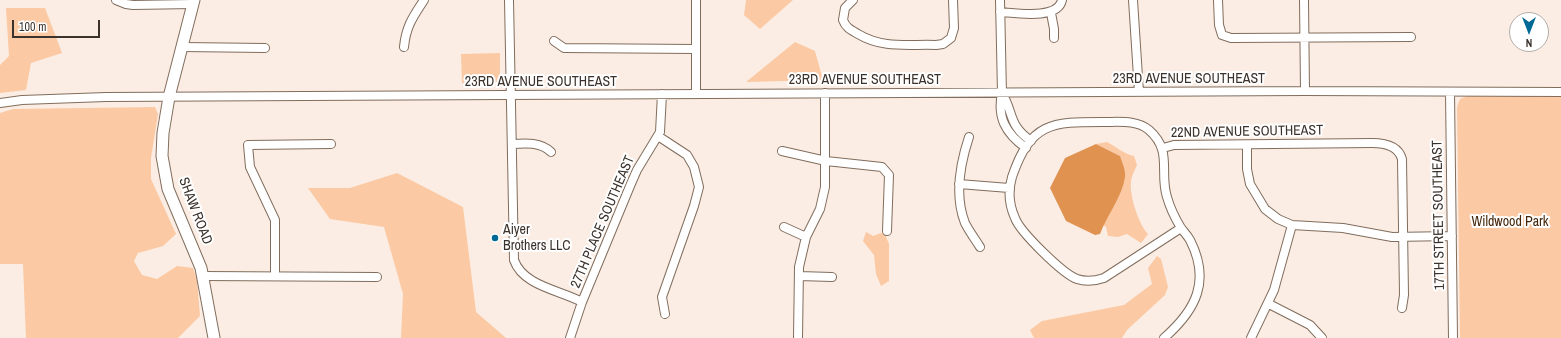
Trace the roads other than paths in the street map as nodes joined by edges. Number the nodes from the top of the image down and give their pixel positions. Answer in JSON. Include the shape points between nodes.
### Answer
{"nodes":[{"id":1,"x":116,"y":0,"type":"edge"},
{"id":2,"x":424,"y":0,"type":"edge"},
{"id":3,"x":509,"y":0,"type":"edge"},
{"id":4,"x":696,"y":0,"type":"edge"},
{"id":5,"x":853,"y":0,"type":"edge"},
{"id":6,"x":953,"y":0,"type":"edge"},
{"id":7,"x":1000,"y":0,"type":"edge"},
{"id":8,"x":1062,"y":0,"type":"edge"},
{"id":9,"x":1133,"y":0,"type":"edge"},
{"id":10,"x":1218,"y":0,"type":"edge"},
{"id":11,"x":1304,"y":0,"type":"edge"},
{"id":12,"x":193,"y":2,"type":"edge"},
{"id":13,"x":1000,"y":12,"type":"junction"},
{"id":14,"x":1051,"y":13,"type":"junction"},
{"id":15,"x":1411,"y":37,"type":"dead end"},
{"id":16,"x":1054,"y":38,"type":"dead end"},
{"id":17,"x":1305,"y":38,"type":"junction"},
{"id":18,"x":554,"y":41,"type":"dead end"},
{"id":19,"x":404,"y":46,"type":"dead end"},
{"id":20,"x":182,"y":47,"type":"junction"},
{"id":21,"x":265,"y":48,"type":"dead end"},
{"id":22,"x":696,"y":49,"type":"junction"},
{"id":23,"x":1305,"y":91,"type":"junction"},
{"id":24,"x":1002,"y":92,"type":"junction"},
{"id":25,"x":1139,"y":92,"type":"junction"},
{"id":26,"x":1450,"y":92,"type":"junction"},
{"id":27,"x":1561,"y":92,"type":"edge"},
{"id":28,"x":825,"y":93,"type":"junction"},
{"id":29,"x":662,"y":94,"type":"junction"},
{"id":30,"x":696,"y":94,"type":"junction"},
{"id":31,"x":512,"y":95,"type":"junction"},
{"id":32,"x":169,"y":97,"type":"junction"},
{"id":33,"x":0,"y":103,"type":"edge"},
{"id":34,"x":658,"y":136,"type":"junction"},
{"id":35,"x":969,"y":137,"type":"dead end"},
{"id":36,"x":1031,"y":141,"type":"junction"},
{"id":37,"x":331,"y":144,"type":"dead end"},
{"id":38,"x":512,"y":144,"type":"junction"},
{"id":39,"x":1247,"y":145,"type":"junction"},
{"id":40,"x":1026,"y":148,"type":"junction"},
{"id":41,"x":1163,"y":148,"type":"junction"},
{"id":42,"x":551,"y":152,"type":"dead end"},
{"id":43,"x":782,"y":152,"type":"dead end"},
{"id":44,"x":826,"y":161,"type":"junction"},
{"id":45,"x":959,"y":184,"type":"junction"},
{"id":46,"x":1009,"y":188,"type":"junction"},
{"id":47,"x":1292,"y":225,"type":"junction"},
{"id":48,"x":784,"y":227,"type":"dead end"},
{"id":49,"x":1181,"y":228,"type":"junction"},
{"id":50,"x":887,"y":230,"type":"dead end"},
{"id":51,"x":1452,"y":236,"type":"junction"},
{"id":52,"x":806,"y":237,"type":"junction"},
{"id":53,"x":1403,"y":237,"type":"junction"},
{"id":54,"x":980,"y":247,"type":"dead end"},
{"id":55,"x":203,"y":276,"type":"junction"},
{"id":56,"x":275,"y":276,"type":"junction"},
{"id":57,"x":799,"y":276,"type":"junction"},
{"id":58,"x":377,"y":277,"type":"dead end"},
{"id":59,"x":832,"y":277,"type":"dead end"},
{"id":60,"x":582,"y":302,"type":"junction"},
{"id":61,"x":1269,"y":304,"type":"junction"},
{"id":62,"x":1402,"y":308,"type":"dead end"},
{"id":63,"x":665,"y":314,"type":"dead end"},
{"id":64,"x":214,"y":338,"type":"edge"},
{"id":65,"x":570,"y":338,"type":"edge"},
{"id":66,"x":798,"y":338,"type":"edge"},
{"id":67,"x":1164,"y":338,"type":"edge"},
{"id":68,"x":1251,"y":338,"type":"edge"},
{"id":69,"x":1322,"y":338,"type":"edge"},
{"id":70,"x":1453,"y":338,"type":"edge"}],
"edges":[{"from":1,"to":12,"type":"street","via":[[133,5]]},
{"from":2,"to":19,"type":"street","via":[[408,25]]},
{"from":3,"to":31,"type":"street"},
{"from":4,"to":22,"type":"street"},
{"from":5,"to":6,"type":"street","via":[[843,12],[844,23],[849,29],[879,44],[936,45],[948,42],[953,33]]},
{"from":7,"to":13,"type":"street"},
{"from":8,"to":14,"type":"street","via":[[1058,8]]},
{"from":9,"to":25,"type":"street"},
{"from":10,"to":17,"type":"street","via":[[1222,35],[1230,38]]},
{"from":11,"to":17,"type":"street"},
{"from":12,"to":20,"type":"main road","name":"SHAW ROAD"},
{"from":13,"to":14,"type":"street"},
{"from":13,"to":24,"type":"street"},
{"from":14,"to":16,"type":"street"},
{"from":15,"to":17,"type":"street"},
{"from":17,"to":23,"type":"street"},
{"from":18,"to":22,"type":"street","via":[[564,48]]},
{"from":20,"to":21,"type":"street"},
{"from":20,"to":32,"type":"main road","name":"SHAW ROAD"},
{"from":22,"to":30,"type":"street"},
{"from":23,"to":25,"type":"street","name":"23RD AVENUE SOUTHEAST"},
{"from":23,"to":26,"type":"street","name":"23RD AVENUE SOUTHEAST"},
{"from":24,"to":25,"type":"street","name":"23RD AVENUE SOUTHEAST"},
{"from":24,"to":28,"type":"street","name":"23RD AVENUE SOUTHEAST"},
{"from":24,"to":36,"type":"street","via":[[1008,102],[1015,126]]},
{"from":24,"to":40,"type":"street","via":[[1000,105],[1004,125]]},
{"from":26,"to":27,"type":"street","name":"23RD AVENUE SOUTHEAST"},
{"from":26,"to":51,"type":"street","name":"17TH STREET SOUTHEAST"},
{"from":28,"to":30,"type":"street","name":"23RD AVENUE SOUTHEAST"},
{"from":28,"to":44,"type":"street"},
{"from":29,"to":30,"type":"street","name":"23RD AVENUE SOUTHEAST"},
{"from":29,"to":31,"type":"street","name":"23RD AVENUE SOUTHEAST"},
{"from":29,"to":34,"type":"street","name":"27TH PLACE SOUTHEAST","via":[[662,123]]},
{"from":31,"to":32,"type":"street","name":"23RD AVENUE SOUTHEAST"},
{"from":31,"to":38,"type":"street"},
{"from":32,"to":33,"type":"street","name":"23RD AVENUE SOUTHEAST","via":[[22,100]]},
{"from":32,"to":55,"type":"main road","name":"SHAW ROAD","via":[[162,144],[164,173]]},
{"from":34,"to":60,"type":"street","name":"27TH PLACE SOUTHEAST","via":[[637,170]]},
{"from":34,"to":63,"type":"street","via":[[687,155],[694,167],[699,187],[662,297]]},
{"from":35,"to":45,"type":"street"},
{"from":36,"to":40,"type":"street","name":"22ND AVENUE SOUTHEAST"},
{"from":36,"to":41,"type":"street","name":"22ND AVENUE SOUTHEAST","via":[[1044,129],[1059,123],[1131,122],[1148,129]]},
{"from":37,"to":56,"type":"street","via":[[248,145],[250,167],[275,220]]},
{"from":38,"to":42,"type":"street","via":[[538,144]]},
{"from":38,"to":60,"type":"street","via":[[513,255],[516,266],[527,278]]},
{"from":39,"to":41,"type":"street","name":"22ND AVENUE SOUTHEAST","via":[[1174,145]]},
{"from":39,"to":47,"type":"street","via":[[1249,180],[1255,195],[1272,215]]},
{"from":39,"to":53,"type":"street","name":"22ND AVENUE SOUTHEAST","via":[[1386,143],[1401,155]]},
{"from":40,"to":46,"type":"street","name":"22ND AVENUE SOUTHEAST"},
{"from":41,"to":49,"type":"street","via":[[1166,193]]},
{"from":43,"to":44,"type":"street"},
{"from":44,"to":50,"type":"street","via":[[877,165],[885,170],[889,183]]},
{"from":44,"to":52,"type":"street","via":[[822,203]]},
{"from":45,"to":46,"type":"street"},
{"from":45,"to":54,"type":"street","via":[[964,219]]},
{"from":46,"to":49,"type":"street","via":[[1015,218],[1029,237],[1068,274],[1079,280],[1098,280],[1108,276]]},
{"from":47,"to":53,"type":"street","via":[[1343,228],[1380,236]]},
{"from":47,"to":61,"type":"street"},
{"from":48,"to":52,"type":"street"},
{"from":49,"to":67,"type":"street","via":[[1189,238],[1198,262],[1197,294],[1186,317]]},
{"from":51,"to":53,"type":"street"},
{"from":51,"to":70,"type":"street","name":"17TH STREET SOUTHEAST"},
{"from":52,"to":57,"type":"street"},
{"from":53,"to":62,"type":"street"},
{"from":55,"to":56,"type":"street"},
{"from":55,"to":64,"type":"main road","name":"SHAW ROAD"},
{"from":56,"to":58,"type":"street"},
{"from":57,"to":59,"type":"street"},
{"from":57,"to":66,"type":"street"},
{"from":60,"to":65,"type":"street","name":"27TH PLACE SOUTHEAST"},
{"from":61,"to":68,"type":"street"},
{"from":61,"to":69,"type":"street","via":[[1310,325]]}]}
